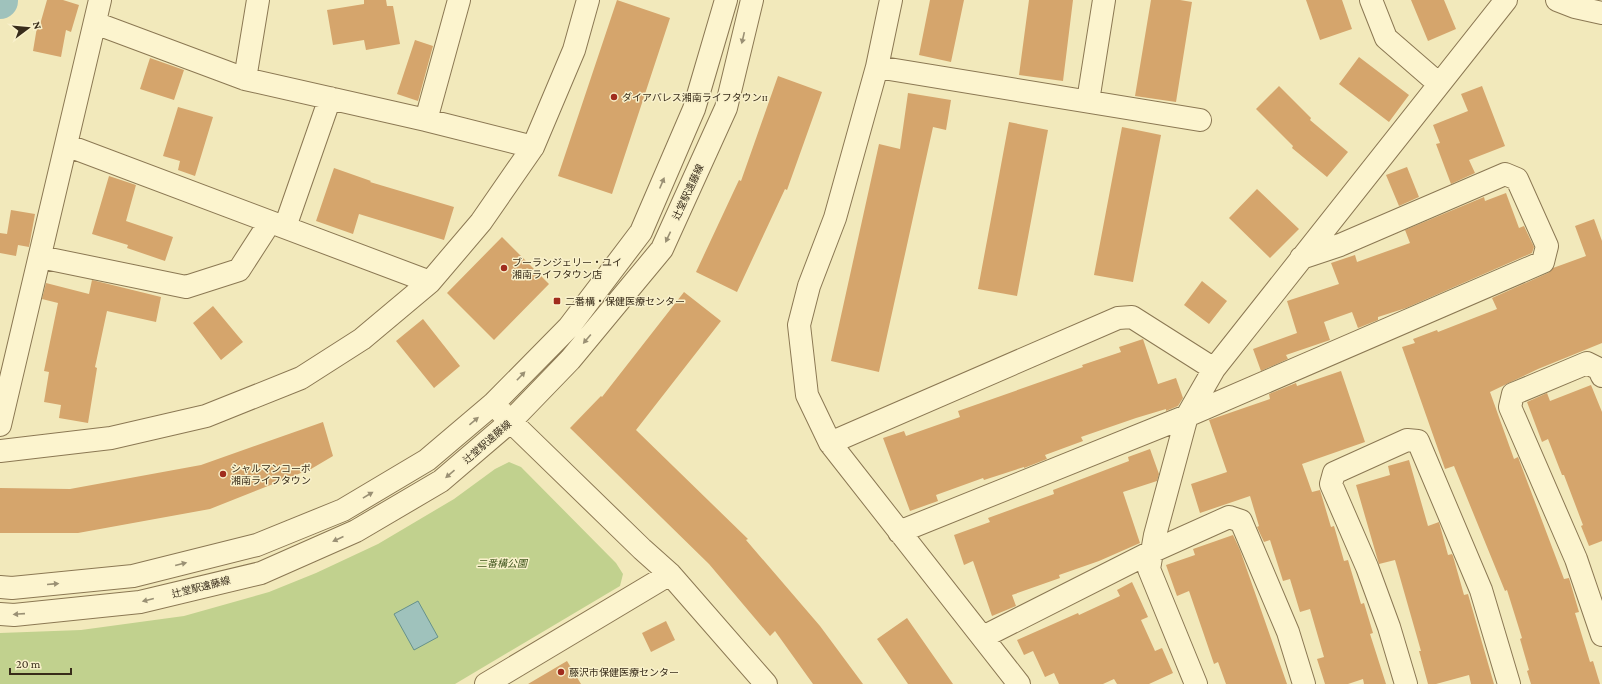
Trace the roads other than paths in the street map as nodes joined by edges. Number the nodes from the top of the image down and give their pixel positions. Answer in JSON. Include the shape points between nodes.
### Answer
{"nodes":[{"id":1,"x":100,"y":0,"type":"edge"},
{"id":2,"x":258,"y":0,"type":"edge"},
{"id":3,"x":459,"y":0,"type":"edge"},
{"id":4,"x":588,"y":0,"type":"edge"},
{"id":5,"x":726,"y":0,"type":"edge"},
{"id":6,"x":752,"y":0,"type":"edge"},
{"id":7,"x":891,"y":0,"type":"edge"},
{"id":8,"x":1104,"y":0,"type":"edge"},
{"id":9,"x":1370,"y":0,"type":"edge"},
{"id":10,"x":1506,"y":0,"type":"edge"},
{"id":11,"x":1557,"y":0,"type":"edge"},
{"id":12,"x":1602,"y":13,"type":"edge"},
{"id":13,"x":95,"y":23,"type":"junction"},
{"id":14,"x":877,"y":67,"type":"junction"},
{"id":15,"x":245,"y":78,"type":"junction"},
{"id":16,"x":1439,"y":84,"type":"junction"},
{"id":17,"x":330,"y":98,"type":"junction"},
{"id":18,"x":1088,"y":102,"type":"junction"},
{"id":19,"x":426,"y":120,"type":"junction"},
{"id":20,"x":1200,"y":120,"type":"dead end"},
{"id":21,"x":66,"y":145,"type":"junction"},
{"id":22,"x":533,"y":147,"type":"junction"},
{"id":23,"x":278,"y":224,"type":"junction"},
{"id":24,"x":40,"y":257,"type":"junction"},
{"id":25,"x":1301,"y":258,"type":"junction"},
{"id":26,"x":430,"y":282,"type":"junction"},
{"id":27,"x":1214,"y":369,"type":"junction"},
{"id":28,"x":1602,"y":376,"type":"edge"},
{"id":29,"x":493,"y":404,"type":"junction"},
{"id":30,"x":1187,"y":416,"type":"junction"},
{"id":31,"x":511,"y":421,"type":"junction"},
{"id":32,"x":0,"y":425,"type":"edge"},
{"id":33,"x":830,"y":443,"type":"junction"},
{"id":34,"x":0,"y":451,"type":"edge"},
{"id":35,"x":899,"y":532,"type":"junction"},
{"id":36,"x":1151,"y":552,"type":"junction"},
{"id":37,"x":670,"y":574,"type":"junction"},
{"id":38,"x":0,"y":587,"type":"edge"},
{"id":39,"x":0,"y":614,"type":"edge"},
{"id":40,"x":1602,"y":635,"type":"edge"},
{"id":41,"x":983,"y":637,"type":"junction"},
{"id":42,"x":486,"y":684,"type":"edge"},
{"id":43,"x":766,"y":684,"type":"edge"},
{"id":44,"x":1019,"y":684,"type":"edge"},
{"id":45,"x":1196,"y":684,"type":"edge"},
{"id":46,"x":1304,"y":684,"type":"edge"},
{"id":47,"x":1406,"y":684,"type":"edge"},
{"id":48,"x":1509,"y":684,"type":"edge"}],
"edges":[{"from":1,"to":13,"type":"street"},
{"from":2,"to":15,"type":"street"},
{"from":3,"to":19,"type":"street"},
{"from":4,"to":22,"type":"street","via":[[574,50]]},
{"from":29,"to":5,"type":"street","one_way":true,"via":[[569,327],[641,232],[694,109]]},
{"from":6,"to":31,"type":"street","name":"辻堂駅遠藤線","one_way":true,"via":[[726,108],[662,249],[570,360]]},
{"from":7,"to":14,"type":"street"},
{"from":8,"to":18,"type":"street"},
{"from":9,"to":16,"type":"street","via":[[1386,38]]},
{"from":10,"to":16,"type":"street"},
{"from":11,"to":12,"type":"street"},
{"from":13,"to":15,"type":"street"},
{"from":13,"to":21,"type":"street"},
{"from":14,"to":18,"type":"street"},
{"from":14,"to":33,"type":"street","via":[[835,218],[809,286],[799,325],[807,395]]},
{"from":15,"to":17,"type":"street"},
{"from":16,"to":25,"type":"street"},
{"from":17,"to":19,"type":"street"},
{"from":17,"to":23,"type":"street"},
{"from":18,"to":20,"type":"street"},
{"from":19,"to":22,"type":"street"},
{"from":21,"to":23,"type":"street"},
{"from":21,"to":24,"type":"street"},
{"from":22,"to":26,"type":"street","via":[[481,222]]},
{"from":23,"to":24,"type":"street","via":[[239,270],[186,287]]},
{"from":23,"to":26,"type":"street"},
{"from":24,"to":32,"type":"street"},
{"from":25,"to":27,"type":"street"},
{"from":25,"to":30,"type":"street","via":[[1505,174],[1516,178],[1547,246],[1543,262]]},
{"from":26,"to":34,"type":"street","via":[[362,339],[301,378],[213,413],[111,438]]},
{"from":27,"to":30,"type":"street"},
{"from":27,"to":33,"type":"street","via":[[1132,317],[1118,318]]},
{"from":28,"to":40,"type":"street","via":[[1599,369],[1588,363],[1514,394],[1510,407],[1576,559]]},
{"from":29,"to":31,"type":"street"},
{"from":38,"to":29,"type":"street","one_way":true,"via":[[133,576],[257,545],[343,510],[427,460]]},
{"from":30,"to":35,"type":"street"},
{"from":30,"to":36,"type":"street"},
{"from":31,"to":37,"type":"street"},
{"from":31,"to":39,"type":"street","name":"辻堂駅遠藤線","one_way":true,"via":[[441,481],[356,531],[261,573],[140,602],[14,615]]},
{"from":33,"to":35,"type":"street"},
{"from":35,"to":41,"type":"street"},
{"from":36,"to":41,"type":"street"},
{"from":36,"to":45,"type":"street","via":[[1149,569]]},
{"from":36,"to":46,"type":"street","via":[[1229,517],[1241,521],[1288,632]]},
{"from":37,"to":42,"type":"street"},
{"from":37,"to":43,"type":"street"},
{"from":41,"to":44,"type":"street"},
{"from":47,"to":48,"type":"street","via":[[1368,567],[1331,484],[1334,473],[1407,440],[1418,441],[1448,509],[1481,590]]}]}
